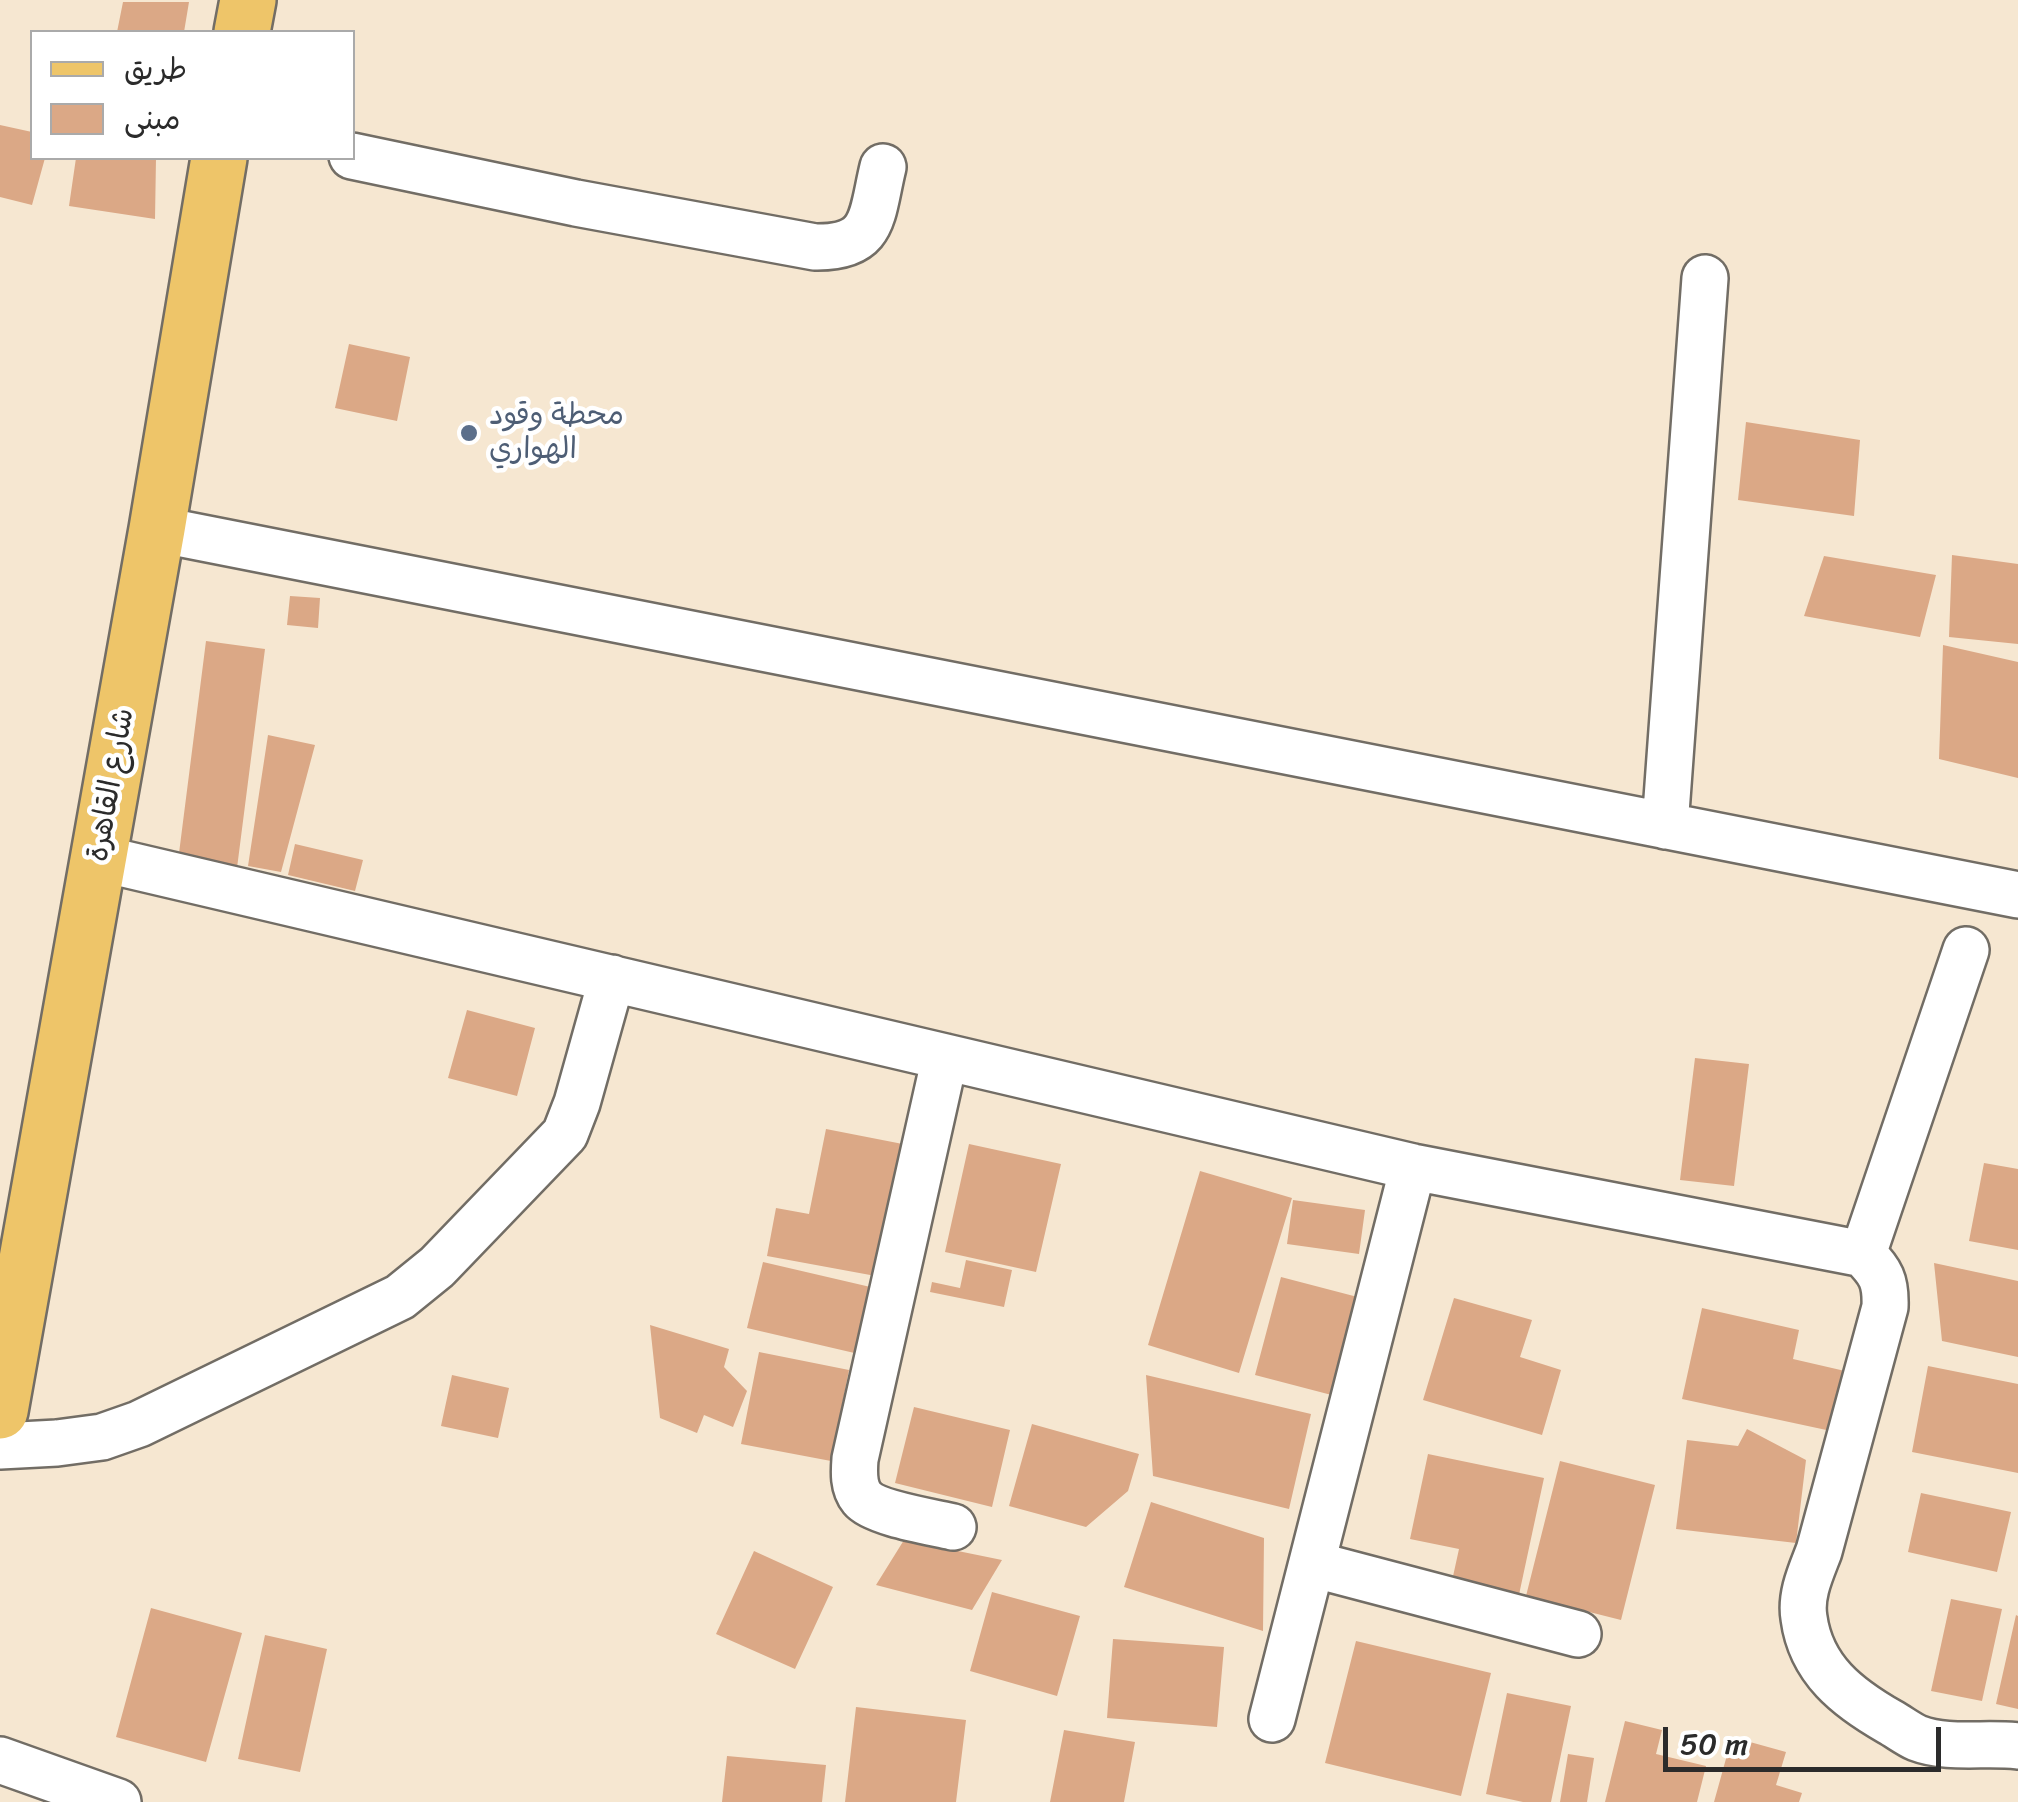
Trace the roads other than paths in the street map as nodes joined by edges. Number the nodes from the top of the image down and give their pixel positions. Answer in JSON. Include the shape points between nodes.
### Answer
{"nodes":[{"id":1,"x":248,"y":0,"type":"edge"},
{"id":2,"x":242,"y":30,"type":"edge"},
{"id":3,"x":355,"y":157,"type":"edge"},
{"id":4,"x":219,"y":160,"type":"edge"},
{"id":5,"x":883,"y":167,"type":"dead end"},
{"id":6,"x":1706,"y":278,"type":"dead end"},
{"id":7,"x":157,"y":530,"type":"junction"},
{"id":8,"x":1665,"y":826,"type":"junction"},
{"id":9,"x":99,"y":858,"type":"junction"},
{"id":10,"x":2018,"y":895,"type":"edge"},
{"id":11,"x":1966,"y":950,"type":"dead end"},
{"id":12,"x":612,"y":978,"type":"junction"},
{"id":13,"x":945,"y":1057,"type":"junction"},
{"id":14,"x":1412,"y":1167,"type":"junction"},
{"id":15,"x":1863,"y":1254,"type":"junction"},
{"id":16,"x":0,"y":1412,"type":"edge"},
{"id":17,"x":0,"y":1446,"type":"edge"},
{"id":18,"x":953,"y":1527,"type":"dead end"},
{"id":19,"x":1312,"y":1564,"type":"junction"},
{"id":20,"x":1578,"y":1634,"type":"dead end"},
{"id":21,"x":1272,"y":1718,"type":"dead end"},
{"id":22,"x":2018,"y":1746,"type":"edge"},
{"id":23,"x":0,"y":1760,"type":"edge"},
{"id":24,"x":118,"y":1802,"type":"edge"}],
"edges":[{"from":1,"to":2,"type":"main road"},
{"from":3,"to":5,"type":"street","via":[[834,248],[862,235]]},
{"from":4,"to":7,"type":"main road","name":"شارع القاهرة"},
{"from":6,"to":8,"type":"street"},
{"from":7,"to":8,"type":"street"},
{"from":7,"to":9,"type":"main road","name":"شارع القاهرة"},
{"from":8,"to":10,"type":"street"},
{"from":9,"to":12,"type":"street"},
{"from":9,"to":16,"type":"main road","name":"شارع القاهرة"},
{"from":11,"to":15,"type":"street"},
{"from":12,"to":13,"type":"street"},
{"from":12,"to":17,"type":"street","via":[[565,1134],[400,1297],[139,1424],[102,1437]]},
{"from":13,"to":14,"type":"street"},
{"from":13,"to":18,"type":"street","via":[[854,1480],[872,1507]]},
{"from":14,"to":15,"type":"street"},
{"from":14,"to":19,"type":"street"},
{"from":15,"to":22,"type":"street","via":[[1878,1269],[1885,1307],[1805,1588],[1812,1646],[1828,1677],[1858,1704],[1919,1739]]},
{"from":19,"to":20,"type":"street"},
{"from":19,"to":21,"type":"street"},
{"from":23,"to":24,"type":"street"}]}
